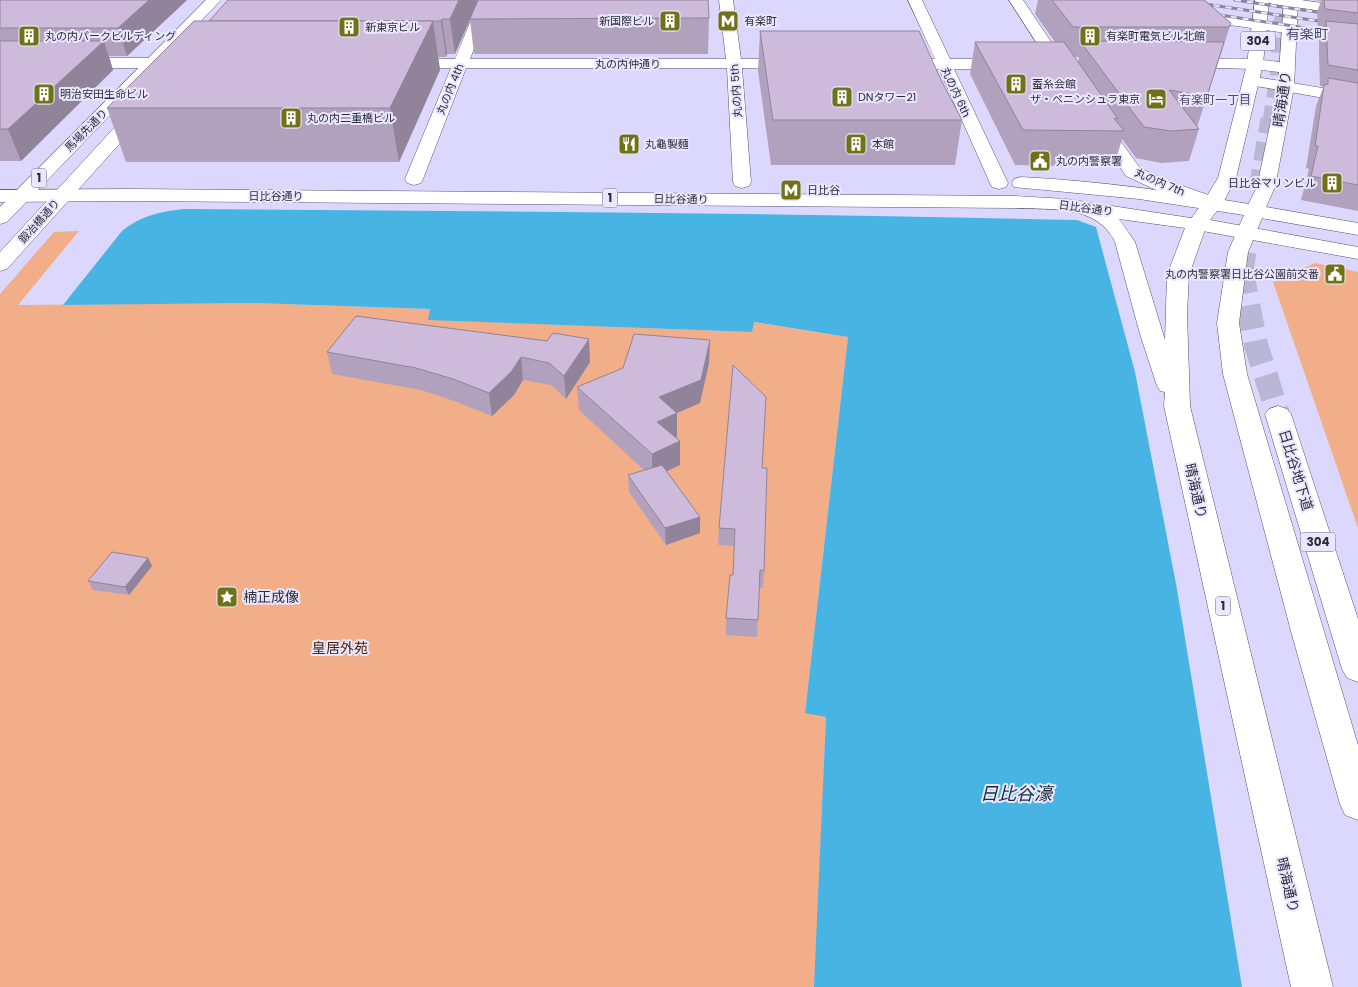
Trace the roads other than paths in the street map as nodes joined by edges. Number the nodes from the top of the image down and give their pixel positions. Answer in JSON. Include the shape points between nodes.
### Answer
{"nodes":[{"id":1,"x":214,"y":0,"type":"edge"},
{"id":2,"x":486,"y":0,"type":"edge"},
{"id":3,"x":726,"y":0,"type":"edge"},
{"id":4,"x":915,"y":0,"type":"edge"},
{"id":5,"x":1016,"y":0,"type":"edge"},
{"id":6,"x":1262,"y":0,"type":"edge"},
{"id":7,"x":1272,"y":0,"type":"edge"},
{"id":8,"x":1290,"y":1,"type":"edge"},
{"id":9,"x":1358,"y":12,"type":"edge"},
{"id":10,"x":1182,"y":15,"type":"edge"},
{"id":11,"x":1260,"y":27,"type":"junction"},
{"id":12,"x":1289,"y":30,"type":"junction"},
{"id":13,"x":1358,"y":39,"type":"edge"},
{"id":14,"x":0,"y":63,"type":"edge"},
{"id":15,"x":152,"y":63,"type":"junction"},
{"id":16,"x":386,"y":64,"type":"edge"},
{"id":17,"x":460,"y":64,"type":"junction"},
{"id":18,"x":734,"y":64,"type":"junction"},
{"id":19,"x":812,"y":64,"type":"edge"},
{"id":20,"x":882,"y":64,"type":"edge"},
{"id":21,"x":943,"y":64,"type":"junction"},
{"id":22,"x":1019,"y":64,"type":"edge"},
{"id":23,"x":1039,"y":64,"type":"edge"},
{"id":24,"x":1058,"y":64,"type":"junction"},
{"id":25,"x":1078,"y":64,"type":"edge"},
{"id":26,"x":1168,"y":64,"type":"edge"},
{"id":27,"x":1287,"y":68,"type":"junction"},
{"id":28,"x":1253,"y":72,"type":"junction"},
{"id":29,"x":167,"y":80,"type":"edge"},
{"id":30,"x":1074,"y":87,"type":"edge"},
{"id":31,"x":1286,"y":87,"type":"junction"},
{"id":32,"x":155,"y":94,"type":"edge"},
{"id":33,"x":1358,"y":99,"type":"edge"},
{"id":34,"x":1090,"y":111,"type":"edge"},
{"id":35,"x":13,"y":178,"type":"dead end"},
{"id":36,"x":39,"y":178,"type":"junction"},
{"id":37,"x":78,"y":178,"type":"junction"},
{"id":38,"x":182,"y":178,"type":"dead end"},
{"id":39,"x":394,"y":179,"type":"dead end"},
{"id":40,"x":414,"y":179,"type":"junction"},
{"id":41,"x":434,"y":179,"type":"dead end"},
{"id":42,"x":662,"y":182,"type":"dead end"},
{"id":43,"x":742,"y":182,"type":"junction"},
{"id":44,"x":791,"y":182,"type":"dead end"},
{"id":45,"x":979,"y":183,"type":"dead end"},
{"id":46,"x":999,"y":183,"type":"junction"},
{"id":47,"x":0,"y":196,"type":"edge"},
{"id":48,"x":21,"y":196,"type":"junction"},
{"id":49,"x":62,"y":196,"type":"junction"},
{"id":50,"x":1066,"y":205,"type":"junction"},
{"id":51,"x":1205,"y":214,"type":"junction"},
{"id":52,"x":0,"y":218,"type":"edge"},
{"id":53,"x":1250,"y":222,"type":"junction"},
{"id":54,"x":1358,"y":229,"type":"edge"},
{"id":55,"x":1358,"y":253,"type":"edge"},
{"id":56,"x":0,"y":265,"type":"edge"},
{"id":57,"x":1177,"y":406,"type":"junction"},
{"id":58,"x":1278,"y":414,"type":"tunnel mouth"},
{"id":59,"x":1358,"y":669,"type":"edge"},
{"id":60,"x":1358,"y":804,"type":"edge"},
{"id":61,"x":1312,"y":987,"type":"edge"}],
"edges":[{"from":1,"to":15,"type":"main road","name":"馬場先通り"},
{"from":2,"to":17,"type":"main road","name":"丸の内 4th"},
{"from":3,"to":18,"type":"main road","name":"丸の内 5th"},
{"from":4,"to":21,"type":"main road","name":"丸の内 6th"},
{"from":5,"to":24,"type":"main road"},
{"from":6,"to":11,"type":"main road","name":"晴海通り","number":"304"},
{"from":7,"to":8,"type":"main road"},
{"from":8,"to":9,"type":"main road"},
{"from":8,"to":12,"type":"main road","name":"晴海通り","number":"304"},
{"from":10,"to":11,"type":"main road"},
{"from":11,"to":12,"type":"main road"},
{"from":11,"to":28,"type":"main road","name":"晴海通り","number":"304"},
{"from":12,"to":13,"type":"main road"},
{"from":12,"to":27,"type":"main road","name":"晴海通り","number":"304"},
{"from":14,"to":15,"type":"main road"},
{"from":15,"to":29,"type":"main road","via":[[192,60]]},
{"from":15,"to":36,"type":"main road","name":"馬場先通り"},
{"from":16,"to":17,"type":"main road","name":"丸の内仲通り"},
{"from":17,"to":18,"type":"main road","name":"丸の内仲通り"},
{"from":17,"to":40,"type":"main road","name":"丸の内 4th"},
{"from":18,"to":19,"type":"main road","name":"丸の内仲通り"},
{"from":18,"to":43,"type":"main road","name":"丸の内 5th"},
{"from":20,"to":21,"type":"main road"},
{"from":21,"to":22,"type":"main road"},
{"from":21,"to":46,"type":"main road","name":"丸の内 6th"},
{"from":23,"to":24,"type":"main road"},
{"from":24,"to":25,"type":"main road"},
{"from":24,"to":30,"type":"main road"},
{"from":26,"to":28,"type":"main road"},
{"from":27,"to":28,"type":"main road"},
{"from":27,"to":31,"type":"main road","name":"晴海通り","number":"304"},
{"from":28,"to":31,"type":"main road"},
{"from":28,"to":51,"type":"main road","name":"晴海通り","number":"304","via":[[1227,178]]},
{"from":31,"to":33,"type":"main road"},
{"from":31,"to":53,"type":"main road","name":"晴海通り","number":"304","via":[[1266,187]]},
{"from":32,"to":37,"type":"main road","name":"馬場先通り"},
{"from":34,"to":51,"type":"main road","name":"丸の内 7th","via":[[1133,172],[1161,185]]},
{"from":35,"to":36,"type":"main road","number":"1"},
{"from":36,"to":37,"type":"main road","number":"1"},
{"from":36,"to":48,"type":"main road","name":"馬場先通り"},
{"from":37,"to":38,"type":"main road","number":"1"},
{"from":37,"to":49,"type":"main road","name":"鍛冶橋通り"},
{"from":39,"to":40,"type":"main road"},
{"from":40,"to":41,"type":"main road"},
{"from":42,"to":43,"type":"main road","name":"日比谷通り"},
{"from":43,"to":44,"type":"main road","name":"日比谷通り"},
{"from":45,"to":46,"type":"main road","name":"日比谷通り"},
{"from":46,"to":51,"type":"main road","name":"日比谷通り","via":[[1116,189]]},
{"from":47,"to":48,"type":"main road","name":"日比谷通り","number":"1"},
{"from":48,"to":49,"type":"main road","name":"日比谷通り","number":"1"},
{"from":48,"to":52,"type":"main road"},
{"from":49,"to":50,"type":"main road","name":"日比谷通り","number":"1"},
{"from":49,"to":56,"type":"main road","name":"鍛冶橋通り"},
{"from":50,"to":51,"type":"main road","name":"日比谷通り","number":"1"},
{"from":50,"to":57,"type":"main road","number":"1","via":[[1104,216],[1121,232],[1151,334]]},
{"from":51,"to":53,"type":"main road","name":"日比谷通り"},
{"from":51,"to":57,"type":"main road","name":"晴海通り","number":"1","via":[[1178,275]]},
{"from":53,"to":54,"type":"main road","name":"日比谷通り"},
{"from":53,"to":55,"type":"main road","name":"日比谷通り"},
{"from":53,"to":60,"type":"main road","name":"晴海通り","via":[[1238,252],[1228,323],[1235,374]]},
{"from":57,"to":61,"type":"main road","name":"晴海通り","number":"1"},
{"from":58,"to":59,"type":"main road","name":"日比谷地下道","number":"304"}]}
